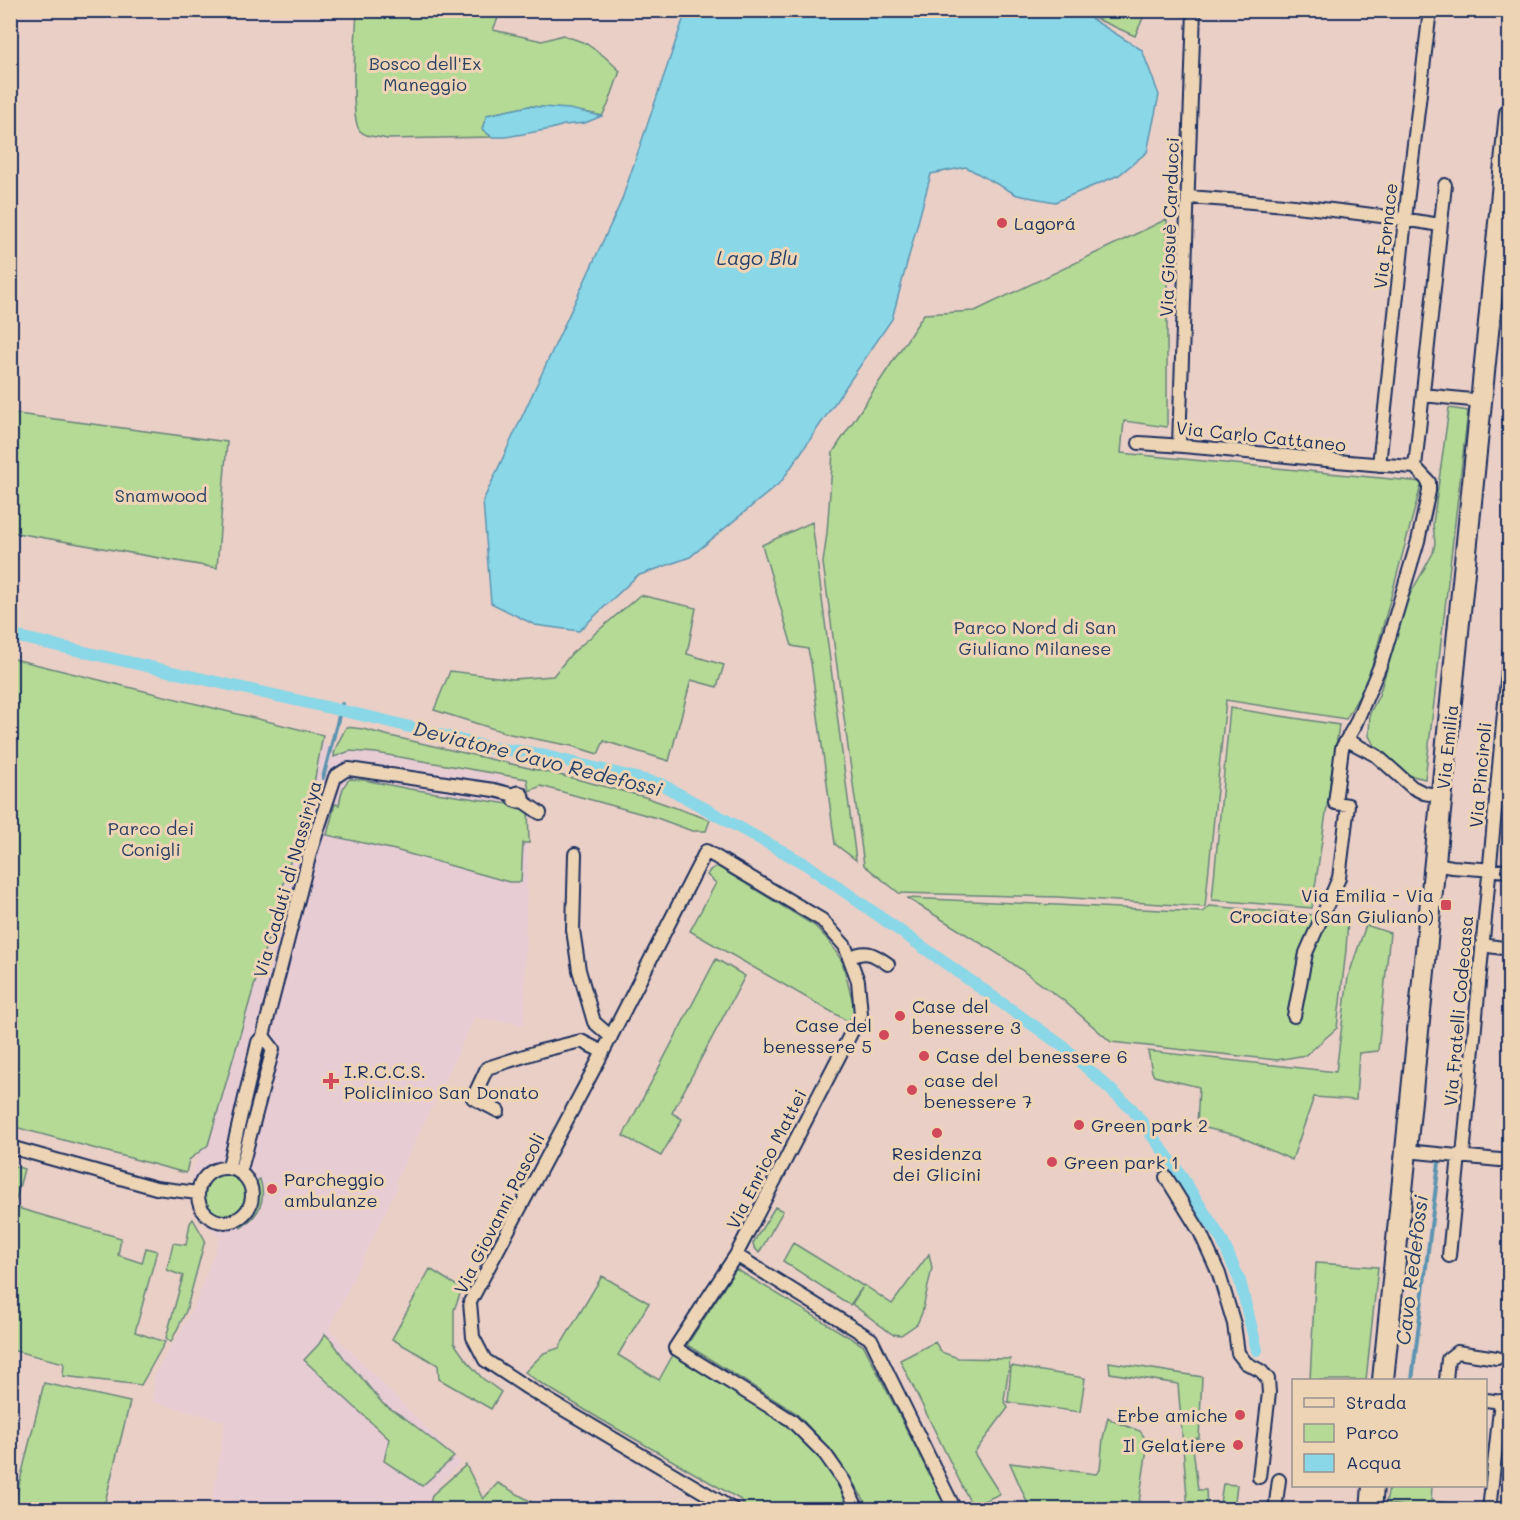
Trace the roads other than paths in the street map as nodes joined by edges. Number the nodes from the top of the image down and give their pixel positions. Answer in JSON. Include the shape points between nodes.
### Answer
{"nodes":[{"id":1,"x":1194,"y":10,"type":"edge"},
{"id":2,"x":1430,"y":10,"type":"edge"},
{"id":3,"x":1509,"y":113,"type":"edge"},
{"id":4,"x":1445,"y":185,"type":"dead end"},
{"id":5,"x":1188,"y":197,"type":"junction"},
{"id":6,"x":1405,"y":219,"type":"junction"},
{"id":7,"x":1440,"y":225,"type":"junction"},
{"id":8,"x":1423,"y":395,"type":"junction"},
{"id":9,"x":1481,"y":401,"type":"junction"},
{"id":10,"x":1139,"y":443,"type":"dead end"},
{"id":11,"x":1179,"y":445,"type":"junction"},
{"id":12,"x":1379,"y":465,"type":"junction"},
{"id":13,"x":1415,"y":467,"type":"junction"},
{"id":14,"x":1509,"y":648,"type":"edge"},
{"id":15,"x":1506,"y":714,"type":"edge"},
{"id":16,"x":1347,"y":740,"type":"junction"},
{"id":17,"x":1496,"y":792,"type":"junction"},
{"id":18,"x":1509,"y":793,"type":"edge"},
{"id":19,"x":1442,"y":796,"type":"junction"},
{"id":20,"x":540,"y":813,"type":"dead end"},
{"id":21,"x":706,"y":851,"type":"joint"},
{"id":22,"x":575,"y":854,"type":"dead end"},
{"id":23,"x":1435,"y":864,"type":"junction"},
{"id":24,"x":1489,"y":869,"type":"junction"},
{"id":25,"x":1509,"y":871,"type":"edge"},
{"id":26,"x":1482,"y":945,"type":"junction"},
{"id":27,"x":1509,"y":949,"type":"edge"},
{"id":28,"x":849,"y":958,"type":"junction"},
{"id":29,"x":888,"y":964,"type":"dead end"},
{"id":30,"x":1294,"y":1016,"type":"dead end"},
{"id":31,"x":262,"y":1036,"type":"junction"},
{"id":32,"x":611,"y":1037,"type":"junction"},
{"id":33,"x":603,"y":1052,"type":"junction"},
{"id":34,"x":498,"y":1111,"type":"dead end"},
{"id":35,"x":10,"y":1147,"type":"edge"},
{"id":36,"x":1406,"y":1150,"type":"junction"},
{"id":37,"x":1461,"y":1156,"type":"junction"},
{"id":38,"x":1509,"y":1161,"type":"edge"},
{"id":39,"x":235,"y":1171,"type":"junction"},
{"id":40,"x":1166,"y":1177,"type":"dead end"},
{"id":41,"x":198,"y":1193,"type":"junction"},
{"id":42,"x":736,"y":1256,"type":"junction"},
{"id":43,"x":1449,"y":1256,"type":"dead end"},
{"id":44,"x":1497,"y":1358,"type":"dead end"},
{"id":45,"x":1383,"y":1379,"type":"edge"},
{"id":46,"x":1446,"y":1379,"type":"edge"},
{"id":47,"x":1487,"y":1400,"type":"edge"},
{"id":48,"x":1505,"y":1402,"type":"edge"},
{"id":49,"x":1259,"y":1477,"type":"dead end"},
{"id":50,"x":1280,"y":1480,"type":"dead end"},
{"id":51,"x":1373,"y":1487,"type":"edge"},
{"id":52,"x":734,"y":1509,"type":"edge"},
{"id":53,"x":858,"y":1509,"type":"edge"},
{"id":54,"x":955,"y":1509,"type":"edge"},
{"id":55,"x":1275,"y":1509,"type":"edge"},
{"id":56,"x":1371,"y":1509,"type":"edge"},
{"id":57,"x":1489,"y":1509,"type":"edge"}],
"edges":[{"from":1,"to":5,"type":"street","name":"Via Giosuè Carducci"},
{"from":2,"to":6,"type":"street","name":"Via Fornace"},
{"from":3,"to":9,"type":"main road","name":"Via Emilia"},
{"from":4,"to":7,"type":"street"},
{"from":5,"to":6,"type":"street"},
{"from":5,"to":11,"type":"street","name":"Via Giosuè Carducci"},
{"from":6,"to":7,"type":"street"},
{"from":6,"to":12,"type":"street","name":"Via Fornace"},
{"from":7,"to":8,"type":"street"},
{"from":8,"to":9,"type":"street"},
{"from":8,"to":13,"type":"street"},
{"from":9,"to":19,"type":"main road","name":"Via Emilia"},
{"from":10,"to":11,"type":"street","name":"Via Carlo Cattaneo"},
{"from":11,"to":12,"type":"street","name":"Via Carlo Cattaneo"},
{"from":12,"to":13,"type":"street","name":"Via Carlo Cattaneo"},
{"from":13,"to":16,"type":"street","via":[[1429,482],[1418,541],[1382,661]]},
{"from":14,"to":15,"type":"street","name":"Via Pinciroli"},
{"from":15,"to":17,"type":"street","name":"Via Pinciroli"},
{"from":16,"to":19,"type":"street","via":[[1377,756],[1412,787]]},
{"from":16,"to":30,"type":"street","via":[[1342,748],[1335,804],[1348,805],[1339,878],[1306,953]]},
{"from":17,"to":18,"type":"street"},
{"from":17,"to":24,"type":"street","name":"Via Pinciroli"},
{"from":19,"to":23,"type":"main road","name":"Via Emilia"},
{"from":20,"to":31,"type":"street","name":"Via Caduti di Nassiriya","via":[[518,798],[494,790],[349,769],[335,777],[310,853]]},
{"from":21,"to":28,"type":"street","name":"Via Enrico Mattei","via":[[822,920]]},
{"from":21,"to":32,"type":"street","name":"Via Giovanni Pascoli"},
{"from":22,"to":32,"type":"street","via":[[573,930],[579,970],[594,1022]]},
{"from":23,"to":24,"type":"street"},
{"from":23,"to":36,"type":"main road","name":"Via Emilia"},
{"from":24,"to":25,"type":"street"},
{"from":24,"to":26,"type":"street","name":"Via Fratelli Codecasa"},
{"from":26,"to":27,"type":"street"},
{"from":26,"to":37,"type":"street","name":"Via Fratelli Codecasa"},
{"from":28,"to":29,"type":"street","via":[[872,953]]},
{"from":28,"to":42,"type":"street","name":"Via Enrico Mattei","via":[[858,981],[861,1014]]},
{"from":31,"to":39,"type":"street","name":"Via Caduti di Nassiriya","via":[[229,1166]]},
{"from":31,"to":39,"type":"street","via":[[273,1049]]},
{"from":32,"to":33,"type":"street","name":"Via Giovanni Pascoli"},
{"from":33,"to":34,"type":"street","via":[[581,1041],[487,1068],[473,1098]]},
{"from":33,"to":52,"type":"street","name":"Via Giovanni Pascoli","via":[[470,1302],[473,1338],[486,1360],[510,1377]]},
{"from":35,"to":41,"type":"street","via":[[156,1188]]},
{"from":36,"to":37,"type":"street"},
{"from":36,"to":45,"type":"main road","name":"Via Emilia"},
{"from":37,"to":38,"type":"street"},
{"from":37,"to":43,"type":"street","name":"Via Fratelli Codecasa"},
{"from":39,"to":41,"type":"street","via":[[221,1168],[208,1174]]},
{"from":39,"to":41,"type":"street","via":[[246,1179],[252,1198],[245,1213],[236,1220],[210,1218],[201,1209]]},
{"from":40,"to":49,"type":"street","via":[[1220,1274],[1238,1353],[1246,1363],[1262,1371],[1270,1384]]},
{"from":42,"to":53,"type":"street","via":[[675,1348],[791,1420],[825,1454]]},
{"from":42,"to":54,"type":"street","name":"Via Enrico Mattei","via":[[871,1339]]},
{"from":44,"to":46,"type":"street","via":[[1457,1352],[1448,1359]]},
{"from":47,"to":48,"type":"street"},
{"from":48,"to":57,"type":"street"},
{"from":50,"to":55,"type":"street"},
{"from":51,"to":56,"type":"main road"}]}
